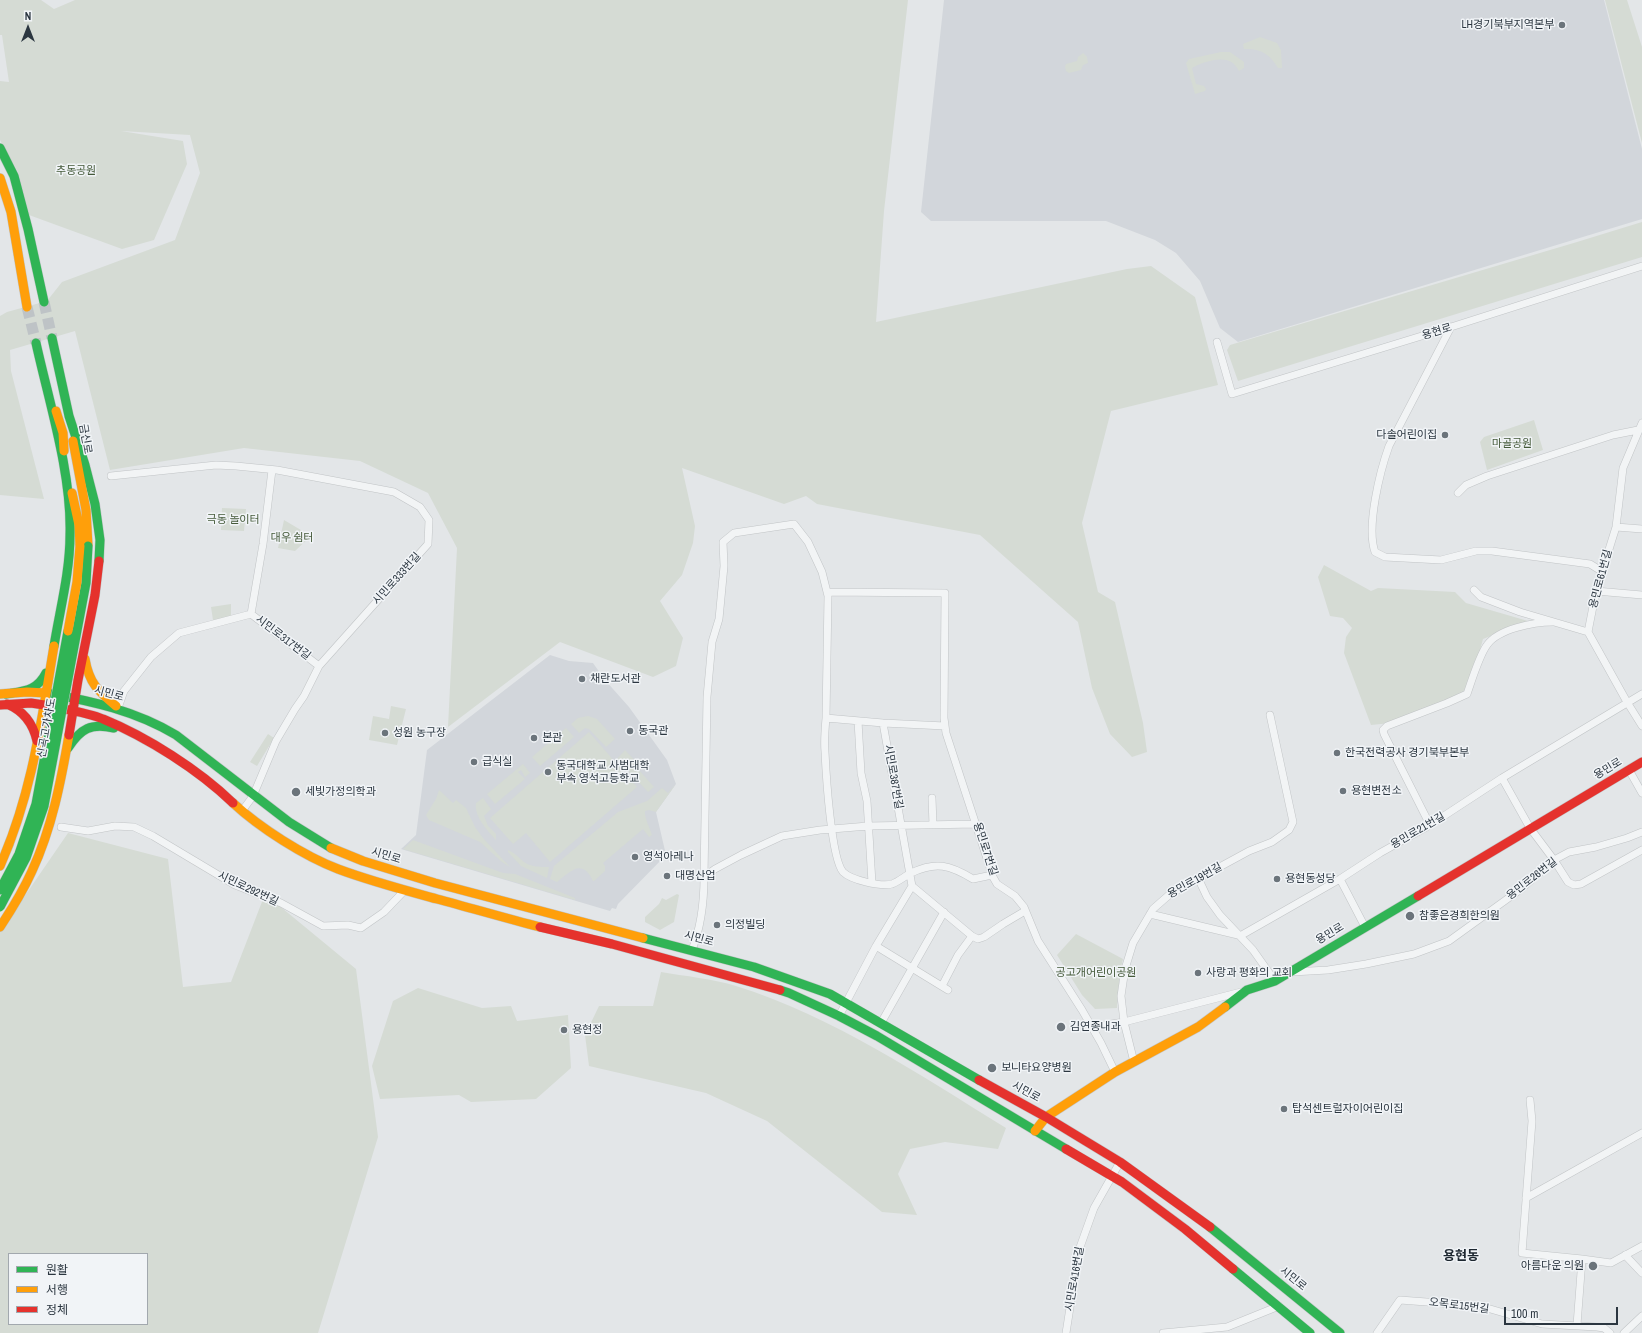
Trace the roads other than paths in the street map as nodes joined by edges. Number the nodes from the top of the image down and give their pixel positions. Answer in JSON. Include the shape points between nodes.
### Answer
{"nodes":[{"id":1,"x":0,"y":148,"type":"edge"},
{"id":2,"x":0,"y":178,"type":"edge"},
{"id":3,"x":1642,"y":266,"type":"edge"},
{"id":4,"x":44,"y":302,"type":"tunnel mouth"},
{"id":5,"x":27,"y":307,"type":"tunnel mouth"},
{"id":6,"x":1451,"y":327,"type":"junction"},
{"id":7,"x":52,"y":338,"type":"tunnel mouth"},
{"id":8,"x":1217,"y":342,"type":"dead end"},
{"id":9,"x":36,"y":343,"type":"tunnel mouth"},
{"id":10,"x":44,"y":378,"type":"junction"},
{"id":11,"x":69,"y":416,"type":"junction"},
{"id":12,"x":1640,"y":427,"type":"edge"},
{"id":13,"x":272,"y":470,"type":"junction"},
{"id":14,"x":111,"y":476,"type":"dead end"},
{"id":15,"x":1458,"y":493,"type":"dead end"},
{"id":16,"x":1616,"y":527,"type":"junction"},
{"id":17,"x":1642,"y":529,"type":"edge"},
{"id":18,"x":84,"y":546,"type":"junction"},
{"id":19,"x":1603,"y":572,"type":"junction"},
{"id":20,"x":1474,"y":590,"type":"dead end"},
{"id":21,"x":1596,"y":591,"type":"junction"},
{"id":22,"x":827,"y":592,"type":"junction"},
{"id":23,"x":1642,"y":594,"type":"edge"},
{"id":24,"x":251,"y":614,"type":"junction"},
{"id":25,"x":1553,"y":622,"type":"junction"},
{"id":26,"x":1588,"y":632,"type":"junction"},
{"id":27,"x":55,"y":642,"type":"junction"},
{"id":28,"x":84,"y":653,"type":"junction"},
{"id":29,"x":319,"y":666,"type":"junction"},
{"id":30,"x":46,"y":693,"type":"junction"},
{"id":31,"x":3,"y":694,"type":"edge"},
{"id":32,"x":1642,"y":694,"type":"edge"},
{"id":33,"x":76,"y":698,"type":"junction"},
{"id":34,"x":1627,"y":702,"type":"junction"},
{"id":35,"x":4,"y":704,"type":"edge"},
{"id":36,"x":44,"y":705,"type":"junction"},
{"id":37,"x":118,"y":708,"type":"junction"},
{"id":38,"x":74,"y":710,"type":"junction"},
{"id":39,"x":1270,"y":715,"type":"dead end"},
{"id":40,"x":826,"y":718,"type":"junction"},
{"id":41,"x":858,"y":721,"type":"junction"},
{"id":42,"x":883,"y":723,"type":"junction"},
{"id":43,"x":945,"y":726,"type":"junction"},
{"id":44,"x":1642,"y":726,"type":"edge"},
{"id":45,"x":135,"y":733,"type":"junction"},
{"id":46,"x":36,"y":749,"type":"junction"},
{"id":47,"x":66,"y":758,"type":"junction"},
{"id":48,"x":1642,"y":762,"type":"edge"},
{"id":49,"x":1629,"y":770,"type":"junction"},
{"id":50,"x":1502,"y":778,"type":"junction"},
{"id":51,"x":1642,"y":793,"type":"edge"},
{"id":52,"x":253,"y":796,"type":"junction"},
{"id":53,"x":932,"y":798,"type":"dead end"},
{"id":54,"x":242,"y":811,"type":"junction"},
{"id":55,"x":976,"y":824,"type":"junction"},
{"id":56,"x":933,"y":825,"type":"junction"},
{"id":57,"x":868,"y":826,"type":"junction"},
{"id":58,"x":902,"y":826,"type":"junction"},
{"id":59,"x":1430,"y":826,"type":"junction"},
{"id":60,"x":61,"y":827,"type":"dead end"},
{"id":61,"x":1530,"y":828,"type":"junction"},
{"id":62,"x":832,"y":830,"type":"junction"},
{"id":63,"x":1642,"y":832,"type":"edge"},
{"id":64,"x":1642,"y":850,"type":"edge"},
{"id":65,"x":1554,"y":860,"type":"junction"},
{"id":66,"x":0,"y":866,"type":"edge"},
{"id":67,"x":909,"y":874,"type":"junction"},
{"id":68,"x":992,"y":875,"type":"junction"},
{"id":69,"x":704,"y":877,"type":"junction"},
{"id":70,"x":1340,"y":879,"type":"junction"},
{"id":71,"x":1199,"y":880,"type":"junction"},
{"id":72,"x":872,"y":883,"type":"junction"},
{"id":73,"x":912,"y":886,"type":"junction"},
{"id":74,"x":0,"y":890,"type":"edge"},
{"id":75,"x":405,"y":890,"type":"junction"},
{"id":76,"x":0,"y":907,"type":"edge"},
{"id":77,"x":1025,"y":911,"type":"junction"},
{"id":78,"x":944,"y":912,"type":"junction"},
{"id":79,"x":1150,"y":914,"type":"junction"},
{"id":80,"x":0,"y":927,"type":"edge"},
{"id":81,"x":1365,"y":927,"type":"junction"},
{"id":82,"x":972,"y":936,"type":"junction"},
{"id":83,"x":1240,"y":936,"type":"junction"},
{"id":84,"x":876,"y":946,"type":"junction"},
{"id":85,"x":692,"y":950,"type":"junction"},
{"id":86,"x":913,"y":968,"type":"junction"},
{"id":87,"x":1290,"y":972,"type":"junction"},
{"id":88,"x":1275,"y":981,"type":"junction"},
{"id":89,"x":1247,"y":990,"type":"junction"},
{"id":90,"x":846,"y":1002,"type":"junction"},
{"id":91,"x":840,"y":1016,"type":"junction"},
{"id":92,"x":1124,"y":1022,"type":"junction"},
{"id":93,"x":881,"y":1023,"type":"junction"},
{"id":94,"x":1092,"y":1028,"type":"junction"},
{"id":95,"x":1134,"y":1062,"type":"junction"},
{"id":96,"x":1115,"y":1072,"type":"junction"},
{"id":97,"x":1530,"y":1100,"type":"dead end"},
{"id":98,"x":1046,"y":1117,"type":"junction"},
{"id":99,"x":1035,"y":1131,"type":"junction"},
{"id":100,"x":1642,"y":1133,"type":"edge"},
{"id":101,"x":1120,"y":1162,"type":"junction"},
{"id":102,"x":1112,"y":1176,"type":"junction"},
{"id":103,"x":1526,"y":1198,"type":"junction"},
{"id":104,"x":1642,"y":1246,"type":"edge"},
{"id":105,"x":1625,"y":1255,"type":"junction"},
{"id":106,"x":1582,"y":1258,"type":"junction"},
{"id":107,"x":1642,"y":1273,"type":"edge"},
{"id":108,"x":1279,"y":1306,"type":"junction"},
{"id":109,"x":1641,"y":1318,"type":"edge"},
{"id":110,"x":1577,"y":1325,"type":"junction"},
{"id":111,"x":1066,"y":1333,"type":"edge"},
{"id":112,"x":1163,"y":1333,"type":"edge"},
{"id":113,"x":1310,"y":1333,"type":"edge"},
{"id":114,"x":1340,"y":1333,"type":"edge"},
{"id":115,"x":1377,"y":1333,"type":"edge"},
{"id":116,"x":1610,"y":1333,"type":"edge"},
{"id":117,"x":1624,"y":1333,"type":"edge"}],
"edges":[{"from":1,"to":4,"type":"main road","via":[[14,176]]},
{"from":2,"to":5,"type":"main road","via":[[11,212]]},
{"from":3,"to":6,"type":"street","name":"용현로"},
{"from":6,"to":8,"type":"street","name":"용현로","via":[[1232,394]]},
{"from":6,"to":19,"type":"street","via":[[1389,446],[1374,515],[1372,544],[1375,552],[1385,557],[1441,560],[1476,551],[1492,551],[1590,564]]},
{"from":7,"to":11,"type":"main road","name":"금신로"},
{"from":9,"to":10,"type":"main road","name":"금신로"},
{"from":10,"to":18,"type":"main road","name":"금신로","via":[[63,433],[65,466]]},
{"from":10,"to":27,"type":"main road","via":[[65,476],[70,518],[68,559]]},
{"from":11,"to":18,"type":"main road","name":"금신로","via":[[86,510]]},
{"from":11,"to":28,"type":"main road","via":[[90,483],[100,540],[98,578]]},
{"from":12,"to":15,"type":"street","via":[[1487,476],[1466,485]]},
{"from":12,"to":16,"type":"street","name":"용민로61번길","via":[[1623,468]]},
{"from":13,"to":14,"type":"street","name":"시민로333번길","via":[[216,465]]},
{"from":13,"to":24,"type":"street"},
{"from":13,"to":29,"type":"street","name":"시민로333번길","via":[[394,492],[420,507],[429,520],[428,544]]},
{"from":16,"to":17,"type":"street"},
{"from":16,"to":19,"type":"street","name":"용민로61번길"},
{"from":18,"to":74,"type":"main road","name":"신곡고가차도","bridge":true,"via":[[39,791],[21,848]]},
{"from":18,"to":76,"type":"main road","name":"신곡고가차도","bridge":true,"via":[[86,583],[44,806],[24,862]]},
{"from":19,"to":21,"type":"street","name":"용민로61번길"},
{"from":20,"to":25,"type":"street","via":[[1481,597]]},
{"from":21,"to":23,"type":"street"},
{"from":21,"to":26,"type":"street","name":"용민로61번길"},
{"from":22,"to":40,"type":"street"},
{"from":22,"to":43,"type":"street","name":"용민로7번길","via":[[945,593]]},
{"from":22,"to":69,"type":"street","via":[[822,572],[808,542],[794,524],[734,533],[723,542],[724,566],[719,619],[712,642],[707,697]]},
{"from":24,"to":29,"type":"street","name":"시민로317번길"},
{"from":24,"to":37,"type":"street","name":"시민로317번길","via":[[179,633],[151,657],[124,691]]},
{"from":25,"to":26,"type":"street"},
{"from":25,"to":59,"type":"street","via":[[1528,624],[1494,636],[1486,645],[1467,694],[1387,726],[1384,730],[1386,740]]},
{"from":26,"to":34,"type":"street"},
{"from":27,"to":30,"type":"main road"},
{"from":27,"to":31,"type":"main road","via":[[40,685],[31,690]]},
{"from":28,"to":33,"type":"main road"},
{"from":28,"to":37,"type":"main road","via":[[87,673],[93,685]]},
{"from":29,"to":52,"type":"street","name":"시민로333번길","via":[[276,741]]},
{"from":30,"to":31,"type":"main road","name":"시민로"},
{"from":30,"to":33,"type":"main road","name":"시민로"},
{"from":30,"to":36,"type":"main road"},
{"from":32,"to":34,"type":"street","name":"용민로21번길"},
{"from":33,"to":37,"type":"main road","name":"시민로"},
{"from":33,"to":38,"type":"main road"},
{"from":34,"to":44,"type":"street"},
{"from":34,"to":50,"type":"street","name":"용민로21번길"},
{"from":35,"to":36,"type":"main road"},
{"from":35,"to":46,"type":"main road","via":[[21,711],[28,719],[35,734]]},
{"from":36,"to":38,"type":"main road"},
{"from":36,"to":46,"type":"main road"},
{"from":37,"to":52,"type":"main road","name":"시민로","via":[[162,726]]},
{"from":38,"to":45,"type":"main road","via":[[102,718]]},
{"from":38,"to":47,"type":"main road"},
{"from":39,"to":71,"type":"street","name":"용민로19번길","via":[[1293,822],[1290,830]]},
{"from":40,"to":41,"type":"street"},
{"from":40,"to":62,"type":"street","via":[[825,751]]},
{"from":41,"to":42,"type":"street"},
{"from":41,"to":57,"type":"street"},
{"from":42,"to":43,"type":"street"},
{"from":42,"to":58,"type":"street","name":"시민로387번길"},
{"from":43,"to":55,"type":"street","name":"용민로7번길"},
{"from":45,"to":47,"type":"main road","via":[[96,726],[74,739]]},
{"from":45,"to":54,"type":"main road","via":[[189,768]]},
{"from":46,"to":66,"type":"main road","via":[[26,800]]},
{"from":47,"to":80,"type":"main road","via":[[44,844],[20,894]]},
{"from":48,"to":49,"type":"main road","name":"용민로"},
{"from":49,"to":51,"type":"street"},
{"from":49,"to":61,"type":"main road","name":"용민로"},
{"from":50,"to":59,"type":"street","name":"용민로21번길"},
{"from":50,"to":61,"type":"street"},
{"from":52,"to":54,"type":"street","name":"시민로333번길"},
{"from":52,"to":85,"type":"main road","name":"시민로","via":[[310,836],[363,861]]},
{"from":53,"to":56,"type":"street"},
{"from":54,"to":75,"type":"main road","via":[[283,840],[320,861],[360,877]]},
{"from":55,"to":56,"type":"street"},
{"from":55,"to":68,"type":"street","name":"용민로7번길"},
{"from":56,"to":58,"type":"street"},
{"from":57,"to":58,"type":"street"},
{"from":57,"to":62,"type":"street"},
{"from":57,"to":72,"type":"street"},
{"from":58,"to":67,"type":"street","name":"시민로387번길"},
{"from":59,"to":70,"type":"street","name":"용민로21번길","via":[[1380,853]]},
{"from":60,"to":75,"type":"street","name":"시민로292번길","via":[[88,831],[115,826],[134,827],[235,885],[280,903],[324,926],[348,925],[361,928],[384,912]]},
{"from":61,"to":65,"type":"street"},
{"from":61,"to":81,"type":"main road","name":"용민로"},
{"from":62,"to":69,"type":"street","via":[[794,834],[773,840]]},
{"from":62,"to":72,"type":"street","via":[[837,859],[843,872],[852,878]]},
{"from":63,"to":65,"type":"street","name":"용민로26번길","via":[[1596,847],[1569,852]]},
{"from":64,"to":65,"type":"street","via":[[1581,884],[1568,882]]},
{"from":65,"to":87,"type":"street","name":"용민로26번길","via":[[1521,889],[1449,941],[1414,954],[1366,964]]},
{"from":67,"to":68,"type":"street","via":[[935,865],[952,868],[973,879]]},
{"from":67,"to":72,"type":"street","via":[[893,884]]},
{"from":67,"to":73,"type":"street","name":"시민로387번길"},
{"from":68,"to":77,"type":"street","name":"용민로7번길","via":[[998,884],[1015,896]]},
{"from":69,"to":85,"type":"street","via":[[701,914]]},
{"from":70,"to":81,"type":"street"},
{"from":70,"to":83,"type":"street","name":"용민로21번길"},
{"from":71,"to":79,"type":"street","name":"용민로19번길","via":[[1169,894]]},
{"from":71,"to":83,"type":"street","via":[[1220,915]]},
{"from":73,"to":78,"type":"street"},
{"from":73,"to":84,"type":"street"},
{"from":75,"to":91,"type":"main road","via":[[763,985],[809,1001]]},
{"from":77,"to":82,"type":"street","via":[[984,937]]},
{"from":77,"to":94,"type":"street","name":"용민로7번길","via":[[1046,955]]},
{"from":78,"to":82,"type":"street"},
{"from":78,"to":86,"type":"street"},
{"from":79,"to":83,"type":"street"},
{"from":79,"to":92,"type":"street","name":"용민로19번길","via":[[1134,943],[1125,969],[1121,996]]},
{"from":81,"to":87,"type":"main road","name":"용민로"},
{"from":82,"to":86,"type":"street","via":[[958,955],[945,988]]},
{"from":83,"to":88,"type":"street"},
{"from":84,"to":86,"type":"street"},
{"from":84,"to":90,"type":"street"},
{"from":85,"to":90,"type":"main road","name":"시민로","via":[[808,984]]},
{"from":86,"to":93,"type":"street"},
{"from":87,"to":88,"type":"main road","name":"용민로"},
{"from":88,"to":89,"type":"main road","name":"용민로"},
{"from":89,"to":92,"type":"street"},
{"from":89,"to":95,"type":"main road","name":"용민로","via":[[1198,1027]]},
{"from":90,"to":91,"type":"street"},
{"from":90,"to":93,"type":"main road","name":"시민로"},
{"from":91,"to":99,"type":"main road"},
{"from":92,"to":94,"type":"street"},
{"from":92,"to":95,"type":"street","name":"용민로19번길"},
{"from":93,"to":98,"type":"main road","name":"시민로"},
{"from":94,"to":96,"type":"street","name":"용민로7번길"},
{"from":95,"to":96,"type":"main road","name":"용민로"},
{"from":96,"to":98,"type":"main road","name":"용민로"},
{"from":97,"to":103,"type":"street","via":[[1532,1121]]},
{"from":98,"to":99,"type":"main road","name":"용민로"},
{"from":98,"to":101,"type":"main road","name":"시민로"},
{"from":99,"to":102,"type":"main road"},
{"from":100,"to":103,"type":"street"},
{"from":101,"to":102,"type":"street","name":"시민로416번길"},
{"from":101,"to":114,"type":"main road","name":"시민로","via":[[1203,1221]]},
{"from":102,"to":108,"type":"main road","via":[[1185,1229]]},
{"from":102,"to":111,"type":"street","name":"시민로416번길","via":[[1094,1208],[1079,1250]]},
{"from":103,"to":106,"type":"street","via":[[1522,1253]]},
{"from":104,"to":105,"type":"street"},
{"from":105,"to":106,"type":"street","via":[[1611,1263]]},
{"from":105,"to":107,"type":"street"},
{"from":106,"to":110,"type":"street"},
{"from":108,"to":112,"type":"street","via":[[1227,1328]]},
{"from":108,"to":113,"type":"main road"},
{"from":109,"to":117,"type":"street"},
{"from":110,"to":115,"type":"street","name":"오목로15번길","via":[[1542,1324],[1480,1306],[1400,1300]]},
{"from":110,"to":116,"type":"street","name":"오목로15번길","via":[[1604,1328]]}]}
